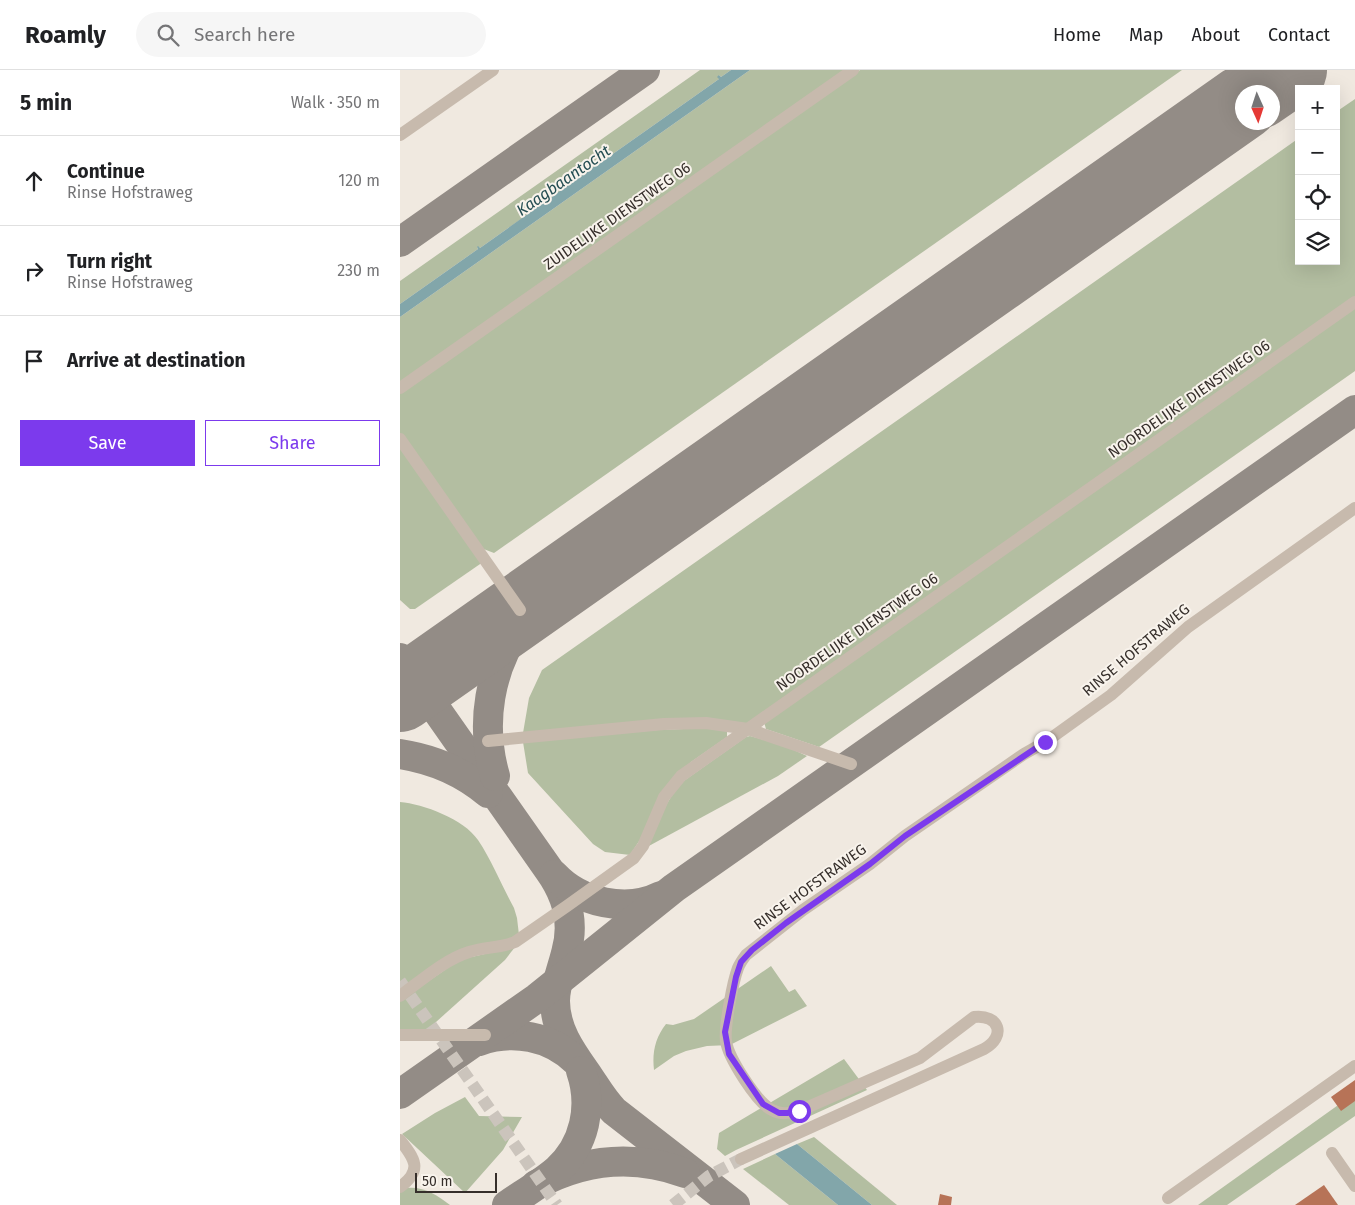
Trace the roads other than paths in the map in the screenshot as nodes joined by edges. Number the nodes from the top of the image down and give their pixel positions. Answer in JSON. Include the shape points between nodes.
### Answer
{"nodes":[{"id":1,"x":493,"y":70,"type":"edge"},
{"id":2,"x":853,"y":70,"type":"edge"},
{"id":3,"x":400,"y":135,"type":"edge"},
{"id":4,"x":1355,"y":302,"type":"edge"},
{"id":5,"x":400,"y":388,"type":"edge"},
{"id":6,"x":400,"y":439,"type":"edge"},
{"id":7,"x":1355,"y":508,"type":"edge"},
{"id":8,"x":520,"y":610,"type":"dead end"},
{"id":9,"x":748,"y":729,"type":"junction"},
{"id":10,"x":488,"y":741,"type":"dead end"},
{"id":11,"x":851,"y":764,"type":"dead end"},
{"id":12,"x":400,"y":996,"type":"edge"},
{"id":13,"x":400,"y":1035,"type":"edge"},
{"id":14,"x":485,"y":1035,"type":"dead end"},
{"id":15,"x":1355,"y":1066,"type":"edge"},
{"id":16,"x":400,"y":1140,"type":"edge"},
{"id":17,"x":1332,"y":1153,"type":"dead end"},
{"id":18,"x":741,"y":1158,"type":"tunnel mouth"},
{"id":19,"x":400,"y":1186,"type":"edge"},
{"id":20,"x":1355,"y":1186,"type":"edge"},
{"id":21,"x":1168,"y":1198,"type":"dead end"}],
"edges":[{"from":1,"to":3,"type":"lane"},
{"from":2,"to":5,"type":"lane","name":"ZUIDELIJKE DIENSTWEG 06"},
{"from":4,"to":9,"type":"lane","name":"NOORDELIJKE DIENSTWEG 06"},
{"from":6,"to":8,"type":"lane"},
{"from":7,"to":18,"type":"lane","name":"RINSE HOFSTRAWEG","via":[[1188,627],[1111,695],[905,836],[746,955],[738,969],[726,1024],[726,1039],[731,1059],[760,1100],[779,1113],[799,1111],[920,1058],[974,1018],[989,1018],[998,1033],[994,1042],[984,1049]]},
{"from":9,"to":10,"type":"lane","via":[[686,723]]},
{"from":9,"to":11,"type":"lane"},
{"from":9,"to":12,"type":"lane","name":"NOORDELIJKE DIENSTWEG 06","via":[[678,778],[664,797],[643,846],[626,865],[519,939],[507,945],[459,956]]},
{"from":13,"to":14,"type":"lane"},
{"from":15,"to":21,"type":"lane"},
{"from":16,"to":19,"type":"lane","via":[[413,1158],[415,1167],[412,1176]]},
{"from":17,"to":20,"type":"lane"}]}
